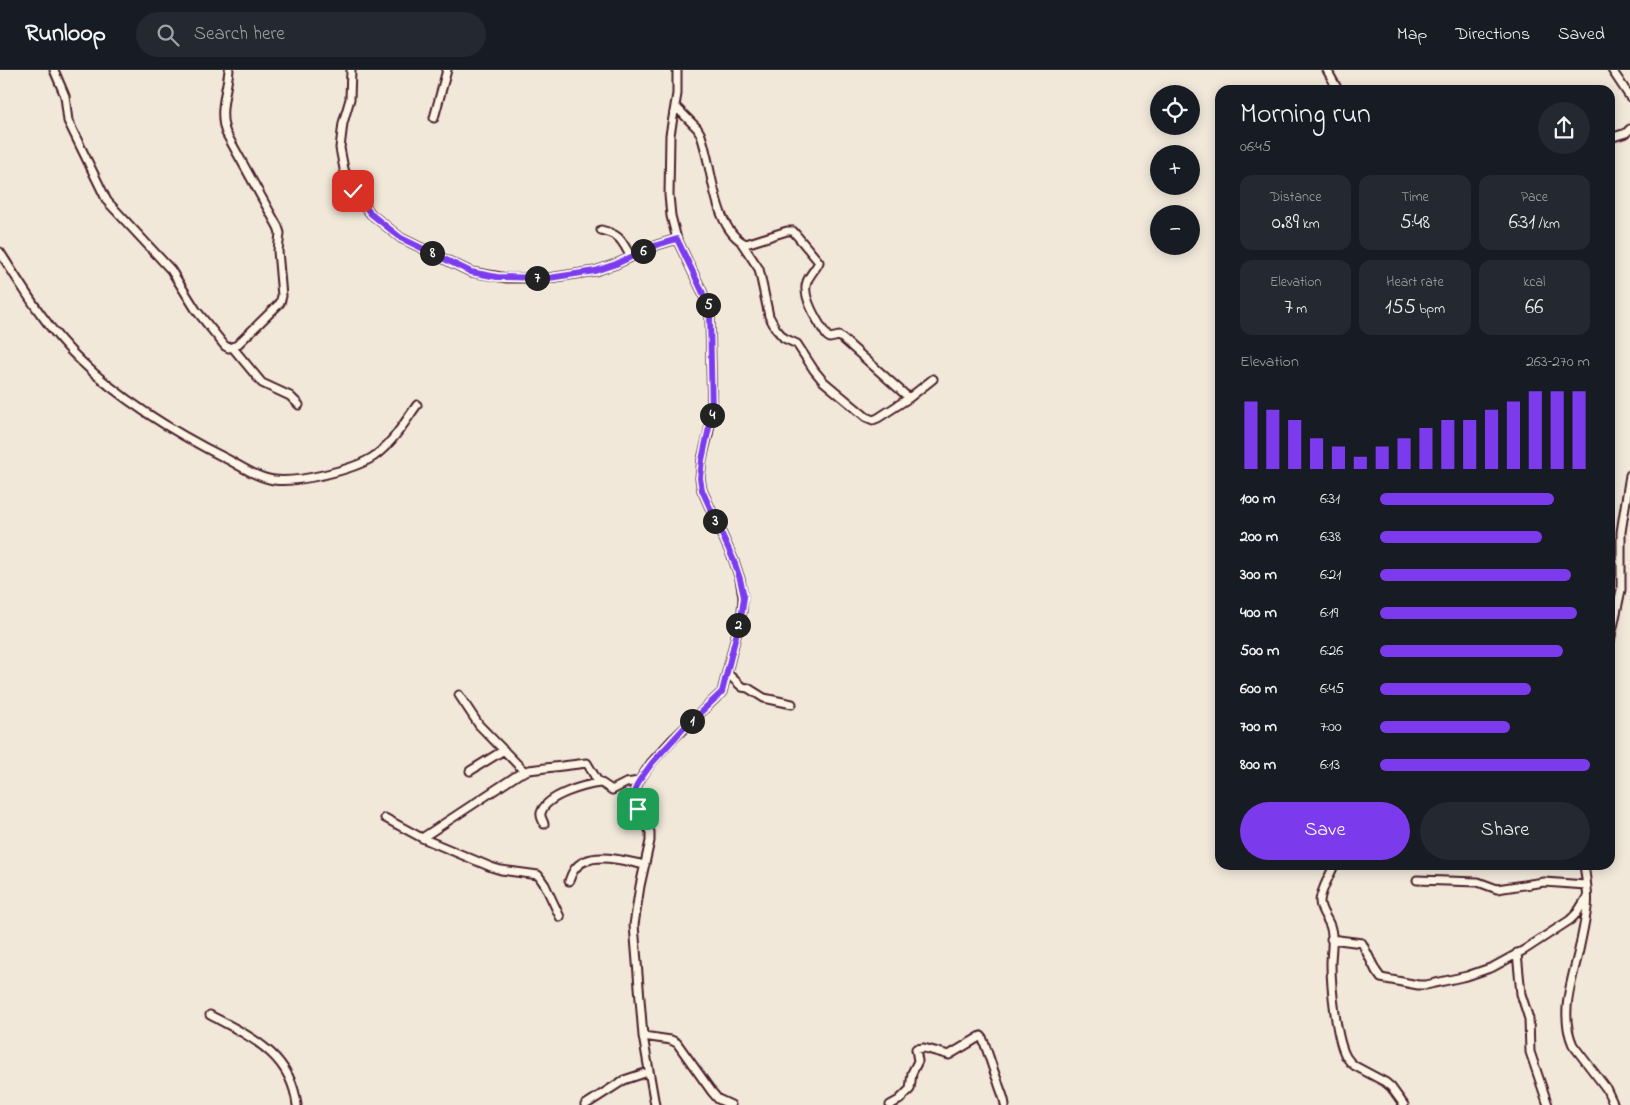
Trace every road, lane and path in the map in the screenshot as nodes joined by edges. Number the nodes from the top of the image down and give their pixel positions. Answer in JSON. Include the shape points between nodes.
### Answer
{"nodes":[{"id":1,"x":54,"y":70,"type":"edge"},
{"id":2,"x":230,"y":70,"type":"edge"},
{"id":3,"x":351,"y":70,"type":"edge"},
{"id":4,"x":447,"y":70,"type":"edge"},
{"id":5,"x":677,"y":70,"type":"edge"},
{"id":6,"x":1328,"y":70,"type":"edge"},
{"id":7,"x":1612,"y":70,"type":"edge"},
{"id":8,"x":1336,"y":85,"type":"edge"},
{"id":9,"x":1630,"y":97,"type":"edge"},
{"id":10,"x":676,"y":107,"type":"junction"},
{"id":11,"x":434,"y":118,"type":"dead end"},
{"id":12,"x":1630,"y":129,"type":"edge"},
{"id":13,"x":1615,"y":136,"type":"edge"},
{"id":14,"x":600,"y":230,"type":"dead end"},
{"id":15,"x":677,"y":239,"type":"junction"},
{"id":16,"x":740,"y":241,"type":"junction"},
{"id":17,"x":0,"y":252,"type":"edge"},
{"id":18,"x":631,"y":257,"type":"junction"},
{"id":19,"x":233,"y":348,"type":"junction"},
{"id":20,"x":933,"y":379,"type":"dead end"},
{"id":21,"x":908,"y":398,"type":"junction"},
{"id":22,"x":299,"y":405,"type":"dead end"},
{"id":23,"x":417,"y":405,"type":"dead end"},
{"id":24,"x":1630,"y":475,"type":"edge"},
{"id":25,"x":1615,"y":618,"type":"edge"},
{"id":26,"x":727,"y":673,"type":"junction"},
{"id":27,"x":460,"y":695,"type":"dead end"},
{"id":28,"x":792,"y":704,"type":"dead end"},
{"id":29,"x":504,"y":750,"type":"junction"},
{"id":30,"x":470,"y":771,"type":"dead end"},
{"id":31,"x":524,"y":771,"type":"junction"},
{"id":32,"x":639,"y":781,"type":"junction"},
{"id":33,"x":600,"y":783,"type":"junction"},
{"id":34,"x":385,"y":818,"type":"dead end"},
{"id":35,"x":544,"y":824,"type":"dead end"},
{"id":36,"x":422,"y":838,"type":"junction"},
{"id":37,"x":645,"y":865,"type":"junction"},
{"id":38,"x":1332,"y":870,"type":"edge"},
{"id":39,"x":1584,"y":870,"type":"edge"},
{"id":40,"x":1417,"y":880,"type":"dead end"},
{"id":41,"x":569,"y":881,"type":"dead end"},
{"id":42,"x":1586,"y":885,"type":"junction"},
{"id":43,"x":1587,"y":897,"type":"junction"},
{"id":44,"x":560,"y":917,"type":"dead end"},
{"id":45,"x":1331,"y":939,"type":"junction"},
{"id":46,"x":1517,"y":953,"type":"junction"},
{"id":47,"x":210,"y":1015,"type":"dead end"},
{"id":48,"x":643,"y":1036,"type":"junction"},
{"id":49,"x":648,"y":1072,"type":"junction"},
{"id":50,"x":297,"y":1105,"type":"edge"},
{"id":51,"x":585,"y":1105,"type":"edge"},
{"id":52,"x":655,"y":1105,"type":"edge"},
{"id":53,"x":731,"y":1105,"type":"edge"},
{"id":54,"x":890,"y":1105,"type":"edge"},
{"id":55,"x":1005,"y":1105,"type":"edge"},
{"id":56,"x":1404,"y":1105,"type":"edge"},
{"id":57,"x":1548,"y":1105,"type":"edge"},
{"id":58,"x":1614,"y":1105,"type":"edge"}],
"edges":[{"from":1,"to":19,"type":"street","via":[[65,96],[68,121],[108,201],[171,270],[196,310],[220,339]]},
{"from":2,"to":19,"type":"street","via":[[222,124],[279,230],[282,296],[278,306]]},
{"from":3,"to":18,"type":"street","via":[[350,99],[340,148],[344,169],[353,191],[371,214],[401,238],[471,272],[502,278],[549,278],[595,271]]},
{"from":4,"to":11,"type":"street"},
{"from":5,"to":10,"type":"street"},
{"from":6,"to":8,"type":"street"},
{"from":7,"to":9,"type":"street"},
{"from":10,"to":15,"type":"street","via":[[670,135],[669,195]]},
{"from":10,"to":16,"type":"street","via":[[700,133],[722,215]]},
{"from":12,"to":13,"type":"street"},
{"from":14,"to":18,"type":"street","via":[[620,238]]},
{"from":15,"to":18,"type":"street"},
{"from":15,"to":26,"type":"street","via":[[710,315],[712,414],[702,460],[702,490],[734,561],[744,597]]},
{"from":16,"to":21,"type":"street","via":[[759,269],[772,322],[784,338],[797,344],[823,381],[870,419],[878,418]]},
{"from":16,"to":21,"type":"street","via":[[746,244],[793,231],[819,262],[805,290],[827,336],[842,338]]},
{"from":17,"to":23,"type":"street","via":[[52,329],[81,361],[154,419],[259,476],[286,480],[352,467],[386,446]]},
{"from":19,"to":22,"type":"street","via":[[262,383],[285,393]]},
{"from":20,"to":21,"type":"street"},
{"from":24,"to":25,"type":"street","via":[[1621,532],[1621,590]]},
{"from":26,"to":28,"type":"street","via":[[742,687],[764,698]]},
{"from":26,"to":32,"type":"street","via":[[719,696],[672,740]]},
{"from":27,"to":29,"type":"street","via":[[479,725]]},
{"from":29,"to":30,"type":"street"},
{"from":29,"to":31,"type":"street"},
{"from":31,"to":33,"type":"street","via":[[587,763]]},
{"from":31,"to":36,"type":"street"},
{"from":32,"to":33,"type":"street","via":[[612,790]]},
{"from":32,"to":37,"type":"street","via":[[635,801],[650,832]]},
{"from":33,"to":35,"type":"street","via":[[582,785],[552,800],[542,812]]},
{"from":34,"to":36,"type":"street"},
{"from":36,"to":44,"type":"street","via":[[500,870],[538,875]]},
{"from":37,"to":41,"type":"street","via":[[596,858],[577,866]]},
{"from":37,"to":48,"type":"street","via":[[634,925]]},
{"from":38,"to":45,"type":"street","via":[[1320,902],[1331,929]]},
{"from":39,"to":42,"type":"street"},
{"from":40,"to":42,"type":"street","via":[[1478,882],[1497,888],[1553,881]]},
{"from":42,"to":43,"type":"street"},
{"from":43,"to":46,"type":"street","via":[[1570,920]]},
{"from":43,"to":58,"type":"street","via":[[1580,948],[1567,997],[1568,1025],[1573,1045],[1606,1088]]},
{"from":45,"to":46,"type":"street","via":[[1360,942],[1381,978],[1418,985],[1481,972]]},
{"from":45,"to":56,"type":"street","via":[[1333,996],[1344,1053],[1355,1066],[1391,1087]]},
{"from":46,"to":57,"type":"street","via":[[1521,994],[1529,1019],[1530,1052]]},
{"from":47,"to":50,"type":"street","via":[[255,1039],[272,1053],[288,1073]]},
{"from":48,"to":49,"type":"street"},
{"from":48,"to":53,"type":"street","via":[[678,1044],[718,1099]]},
{"from":49,"to":51,"type":"street","via":[[624,1080]]},
{"from":49,"to":52,"type":"street"},
{"from":54,"to":55,"type":"street","via":[[910,1090],[918,1061],[916,1049],[948,1055],[981,1036]]}]}
